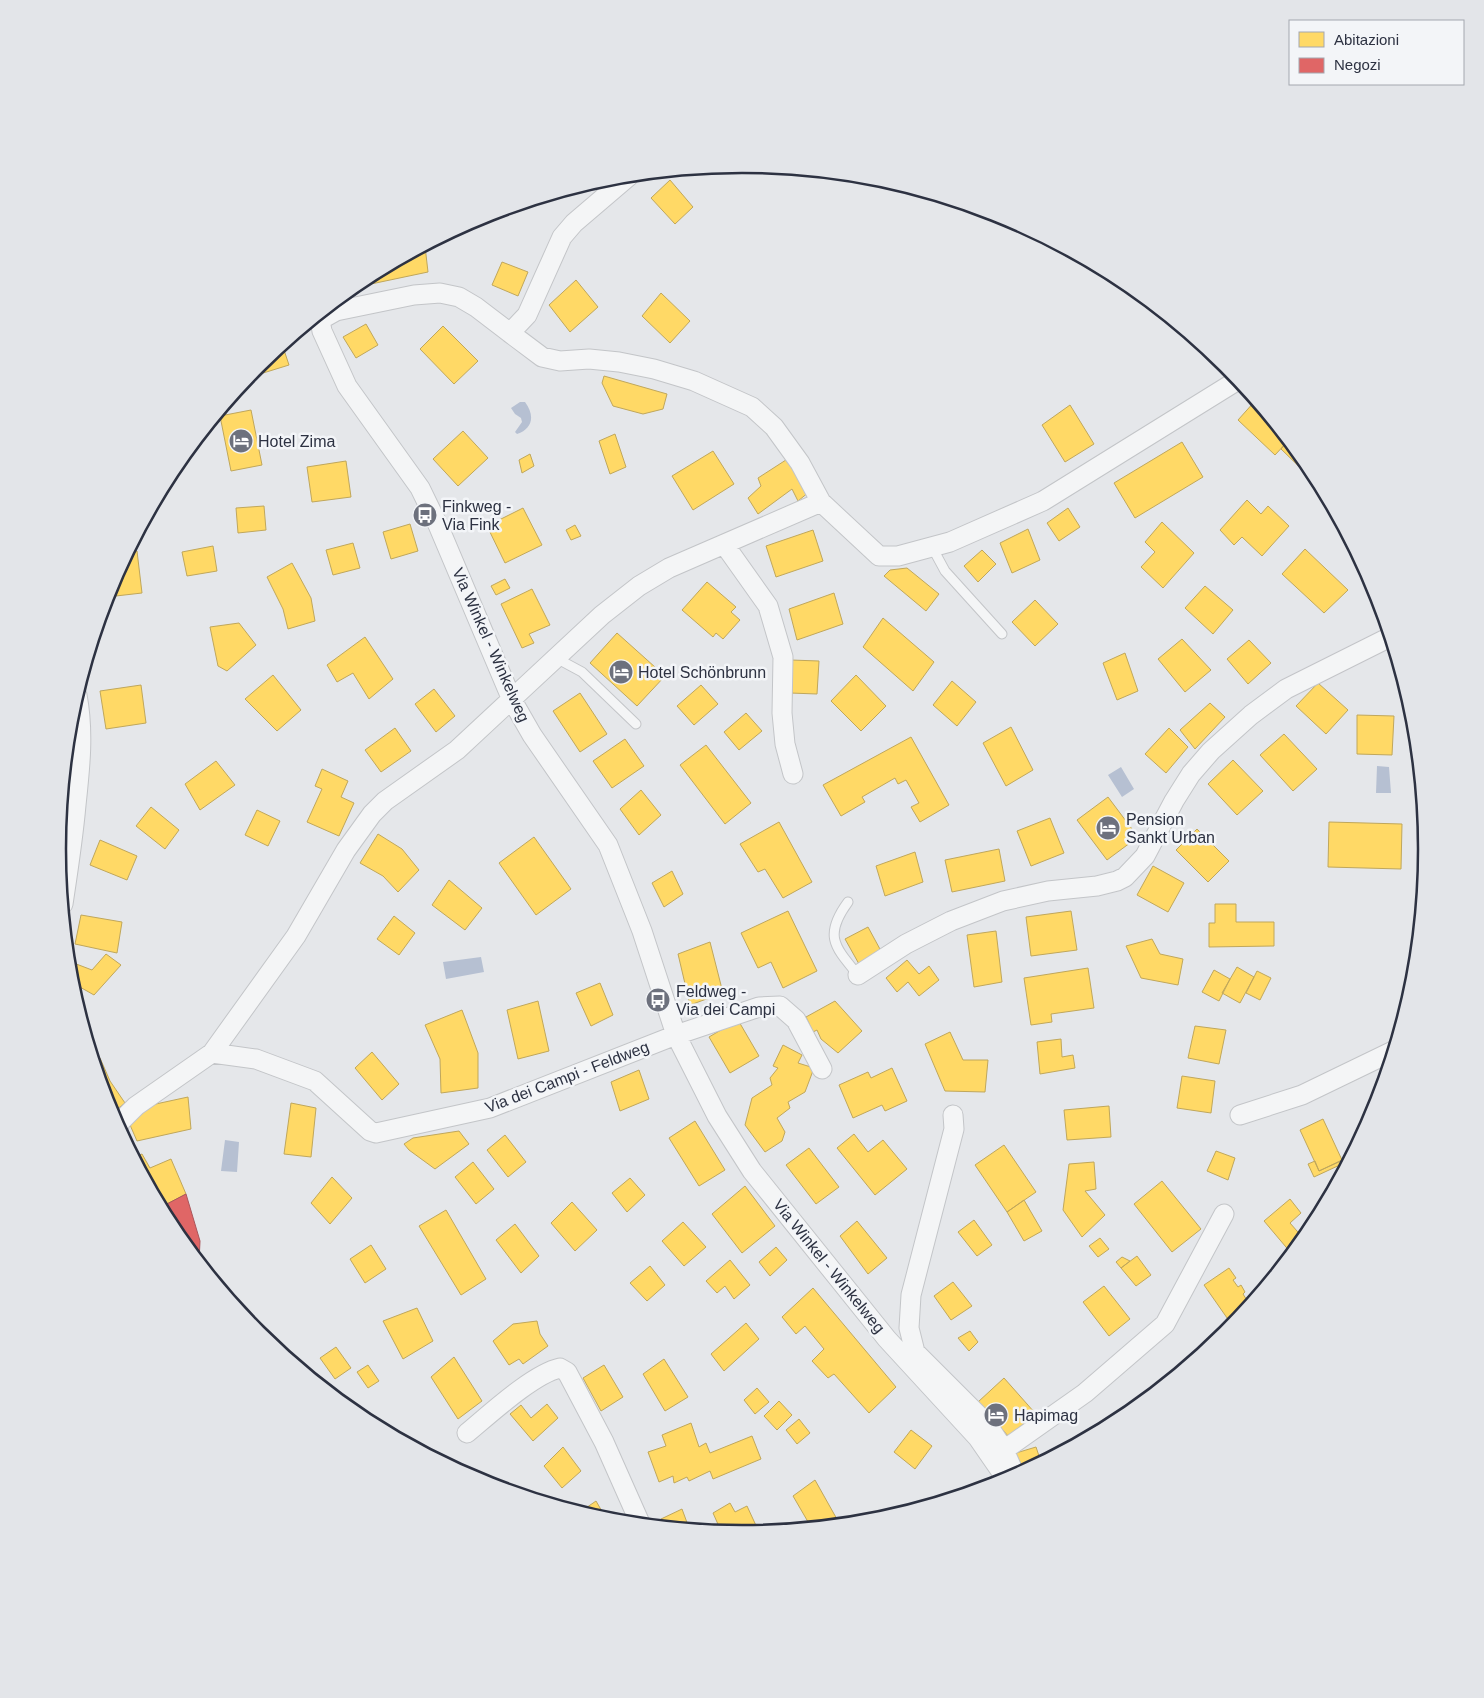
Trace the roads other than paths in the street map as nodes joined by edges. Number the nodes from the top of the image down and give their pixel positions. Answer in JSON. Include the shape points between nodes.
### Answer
{"nodes":[{"id":1,"x":619,"y":185,"type":"edge"},
{"id":2,"x":329,"y":315,"type":"edge"},
{"id":3,"x":319,"y":322,"type":"edge"},
{"id":4,"x":510,"y":333,"type":"junction"},
{"id":5,"x":1232,"y":384,"type":"edge"},
{"id":6,"x":821,"y":502,"type":"junction"},
{"id":7,"x":724,"y":544,"type":"junction"},
{"id":8,"x":932,"y":547,"type":"junction"},
{"id":9,"x":1002,"y":634,"type":"dead end"},
{"id":10,"x":1384,"y":640,"type":"edge"},
{"id":11,"x":556,"y":658,"type":"junction"},
{"id":12,"x":512,"y":700,"type":"junction"},
{"id":13,"x":80,"y":713,"type":"edge"},
{"id":14,"x":636,"y":724,"type":"dead end"},
{"id":15,"x":793,"y":774,"type":"dead end"},
{"id":16,"x":67,"y":877,"type":"edge"},
{"id":17,"x":848,"y":902,"type":"dead end"},
{"id":18,"x":858,"y":975,"type":"joint"},
{"id":19,"x":676,"y":1035,"type":"junction"},
{"id":20,"x":212,"y":1053,"type":"junction"},
{"id":21,"x":1386,"y":1055,"type":"edge"},
{"id":22,"x":822,"y":1069,"type":"dead end"},
{"id":23,"x":1240,"y":1114,"type":"dead end"},
{"id":24,"x":953,"y":1116,"type":"dead end"},
{"id":25,"x":123,"y":1119,"type":"edge"},
{"id":26,"x":1224,"y":1214,"type":"dead end"},
{"id":27,"x":467,"y":1433,"type":"dead end"},
{"id":28,"x":1004,"y":1450,"type":"junction"},
{"id":29,"x":1012,"y":1468,"type":"edge"},
{"id":30,"x":1002,"y":1473,"type":"edge"},
{"id":31,"x":637,"y":1516,"type":"edge"}],
"edges":[{"from":1,"to":4,"type":"street","via":[[562,237],[527,315]]},
{"from":2,"to":4,"type":"street","via":[[414,295],[440,293],[459,297]]},
{"from":3,"to":12,"type":"street","name":"Via Winkel - Winkelweg","via":[[347,386],[420,488]]},
{"from":4,"to":6,"type":"street","via":[[542,357],[560,361],[599,360],[654,369],[694,381],[752,407],[774,427],[800,463]]},
{"from":5,"to":8,"type":"street","via":[[1043,501]]},
{"from":6,"to":7,"type":"street"},
{"from":6,"to":8,"type":"street","via":[[879,556],[898,556]]},
{"from":7,"to":11,"type":"street","via":[[669,568],[639,586]]},
{"from":7,"to":15,"type":"street","via":[[768,606],[783,657],[784,744]]},
{"from":8,"to":9,"type":"lane","via":[[945,571]]},
{"from":10,"to":18,"type":"street","via":[[1286,689],[1224,739],[1192,774],[1145,856],[1125,877],[1097,886],[1048,891],[1003,901],[943,924]]},
{"from":11,"to":12,"type":"street"},
{"from":11,"to":14,"type":"lane","via":[[582,672]]},
{"from":12,"to":19,"type":"street","name":"Via Winkel - Winkelweg","via":[[532,735],[608,845],[642,931]]},
{"from":12,"to":20,"type":"street","via":[[457,750],[385,801],[372,814],[346,850],[296,936]]},
{"from":13,"to":16,"type":"street","via":[[81,759]]},
{"from":17,"to":18,"type":"lane","via":[[842,908],[833,932],[836,948]]},
{"from":19,"to":20,"type":"street","name":"Via dei Campi - Feldweg","via":[[490,1108],[376,1133],[315,1081],[256,1059]]},
{"from":19,"to":22,"type":"street","via":[[759,1007],[780,1006],[796,1020]]},
{"from":19,"to":30,"type":"street","name":"Via Winkel - Winkelweg","via":[[717,1116],[752,1171],[887,1339],[978,1438]]},
{"from":20,"to":25,"type":"street","via":[[136,1106]]},
{"from":21,"to":23,"type":"street","via":[[1302,1095]]},
{"from":24,"to":28,"type":"street","via":[[954,1129],[911,1295],[909,1328],[915,1352],[987,1424]]},
{"from":26,"to":28,"type":"street","via":[[1165,1324],[1085,1394]]},
{"from":27,"to":31,"type":"street","via":[[527,1385],[560,1368],[566,1372],[604,1442]]},
{"from":28,"to":29,"type":"street"}]}
